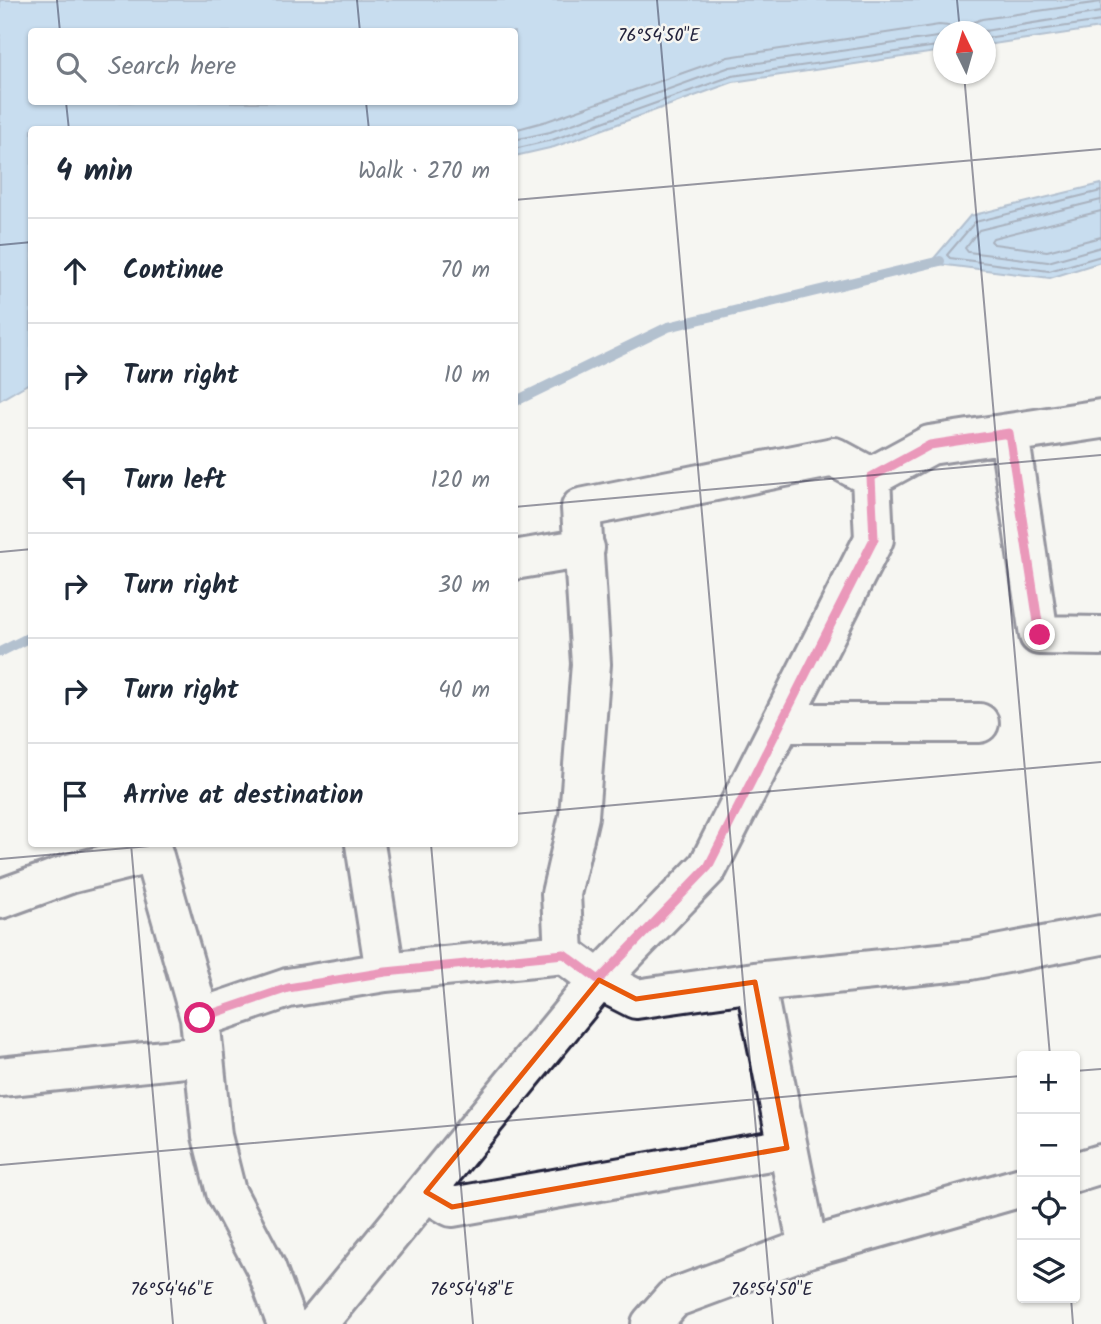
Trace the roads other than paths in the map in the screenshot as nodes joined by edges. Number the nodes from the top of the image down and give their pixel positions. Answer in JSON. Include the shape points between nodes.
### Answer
{"nodes":[{"id":1,"x":1101,"y":419,"type":"edge"},
{"id":2,"x":1009,"y":433,"type":"junction"},
{"id":3,"x":871,"y":477,"type":"junction"},
{"id":4,"x":585,"y":548,"type":"junction"},
{"id":5,"x":518,"y":559,"type":"edge"},
{"id":6,"x":1101,"y":636,"type":"edge"},
{"id":7,"x":781,"y":723,"type":"junction"},
{"id":8,"x":979,"y":723,"type":"dead end"},
{"id":9,"x":365,"y":847,"type":"edge"},
{"id":10,"x":0,"y":899,"type":"edge"},
{"id":11,"x":1101,"y":935,"type":"edge"},
{"id":12,"x":564,"y":954,"type":"junction"},
{"id":13,"x":386,"y":972,"type":"junction"},
{"id":14,"x":599,"y":980,"type":"junction"},
{"id":15,"x":755,"y":982,"type":"junction"},
{"id":16,"x":200,"y":1018,"type":"junction"},
{"id":17,"x":204,"y":1056,"type":"junction"},
{"id":18,"x":0,"y":1077,"type":"edge"},
{"id":19,"x":788,"y":1149,"type":"junction"},
{"id":20,"x":1101,"y":1164,"type":"edge"},
{"id":21,"x":1080,"y":1170,"type":"edge"},
{"id":22,"x":1017,"y":1188,"type":"edge"},
{"id":23,"x":426,"y":1192,"type":"junction"},
{"id":24,"x":807,"y":1248,"type":"junction"},
{"id":25,"x":287,"y":1324,"type":"edge"},
{"id":26,"x":317,"y":1324,"type":"edge"},
{"id":27,"x":651,"y":1324,"type":"edge"}],
"edges":[{"from":1,"to":2,"type":"street"},
{"from":2,"to":3,"type":"street","via":[[930,445]]},
{"from":2,"to":6,"type":"street","via":[[1040,635]]},
{"from":3,"to":4,"type":"street","via":[[834,457],[581,508]]},
{"from":3,"to":7,"type":"street","via":[[874,539]]},
{"from":4,"to":5,"type":"street"},
{"from":4,"to":12,"type":"street","via":[[591,664],[579,816],[561,894]]},
{"from":7,"to":8,"type":"street"},
{"from":7,"to":14,"type":"street","via":[[708,867]]},
{"from":9,"to":13,"type":"street"},
{"from":10,"to":16,"type":"street","via":[[69,874],[153,853]]},
{"from":11,"to":15,"type":"street","via":[[970,960]]},
{"from":12,"to":13,"type":"street"},
{"from":12,"to":14,"type":"street"},
{"from":13,"to":16,"type":"street","via":[[288,988]]},
{"from":14,"to":15,"type":"street","via":[[636,999]]},
{"from":14,"to":23,"type":"street"},
{"from":15,"to":19,"type":"street"},
{"from":16,"to":17,"type":"street"},
{"from":17,"to":18,"type":"street"},
{"from":17,"to":25,"type":"street","via":[[212,1136],[226,1192],[266,1268]]},
{"from":19,"to":23,"type":"street","via":[[452,1207]]},
{"from":19,"to":24,"type":"street"},
{"from":20,"to":21,"type":"street"},
{"from":22,"to":24,"type":"street"},
{"from":23,"to":26,"type":"street"},
{"from":24,"to":27,"type":"street","via":[[674,1298]]}]}
